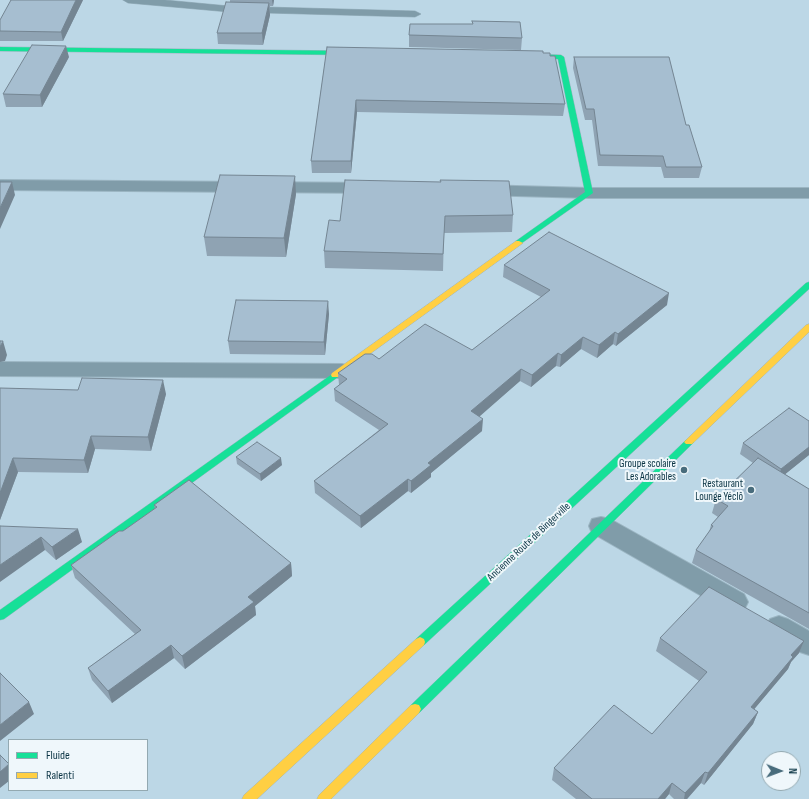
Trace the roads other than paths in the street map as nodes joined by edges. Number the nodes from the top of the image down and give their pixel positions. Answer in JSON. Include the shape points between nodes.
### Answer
{"nodes":[{"id":1,"x":128,"y":0,"type":"edge"},
{"id":2,"x":415,"y":14,"type":"dead end"},
{"id":3,"x":0,"y":48,"type":"edge"},
{"id":4,"x":365,"y":53,"type":"edge"},
{"id":5,"x":513,"y":56,"type":"edge"},
{"id":6,"x":0,"y":185,"type":"edge"},
{"id":7,"x":393,"y":188,"type":"edge"},
{"id":8,"x":464,"y":190,"type":"edge"},
{"id":9,"x":589,"y":193,"type":"junction"},
{"id":10,"x":809,"y":193,"type":"edge"},
{"id":11,"x":809,"y":285,"type":"edge"},
{"id":12,"x":809,"y":327,"type":"edge"},
{"id":13,"x":0,"y":369,"type":"edge"},
{"id":14,"x":342,"y":371,"type":"junction"},
{"id":15,"x":601,"y":526,"type":"junction"},
{"id":16,"x":0,"y":616,"type":"edge"},
{"id":17,"x":809,"y":644,"type":"edge"},
{"id":18,"x":248,"y":799,"type":"edge"},
{"id":19,"x":323,"y":799,"type":"edge"}],
"edges":[{"from":1,"to":2,"type":"lane","via":[[229,9]]},
{"from":3,"to":4,"type":"street"},
{"from":5,"to":9,"type":"street","via":[[561,57]]},
{"from":6,"to":7,"type":"street"},
{"from":8,"to":9,"type":"street"},
{"from":9,"to":10,"type":"street"},
{"from":9,"to":14,"type":"street"},
{"from":11,"to":18,"type":"street","name":"Ancienne Route de Bingerville"},
{"from":12,"to":15,"type":"street"},
{"from":13,"to":14,"type":"street"},
{"from":14,"to":16,"type":"street"},
{"from":15,"to":17,"type":"street"},
{"from":15,"to":19,"type":"street"}]}
